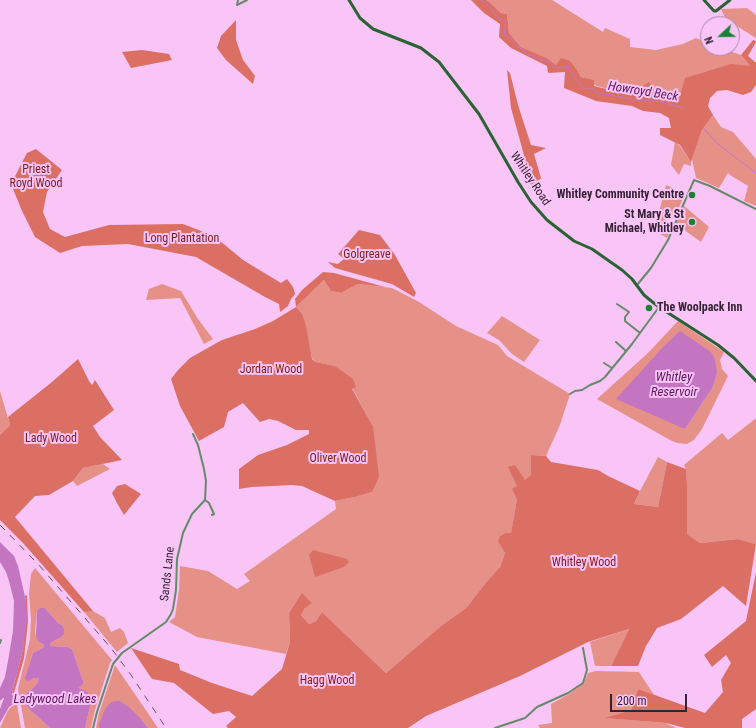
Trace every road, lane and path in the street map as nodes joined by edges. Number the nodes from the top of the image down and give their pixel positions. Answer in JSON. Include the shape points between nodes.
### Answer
{"nodes":[{"id":1,"x":238,"y":0,"type":"edge"},
{"id":2,"x":247,"y":0,"type":"edge"},
{"id":3,"x":349,"y":0,"type":"edge"},
{"id":4,"x":704,"y":0,"type":"edge"},
{"id":5,"x":730,"y":0,"type":"edge"},
{"id":6,"x":756,"y":209,"type":"edge"},
{"id":7,"x":636,"y":285,"type":"junction"},
{"id":8,"x":617,"y":304,"type":"dead end"},
{"id":9,"x":659,"y":307,"type":"junction"},
{"id":10,"x":640,"y":334,"type":"junction"},
{"id":11,"x":616,"y":342,"type":"dead end"},
{"id":12,"x":626,"y":351,"type":"junction"},
{"id":13,"x":604,"y":363,"type":"dead end"},
{"id":14,"x":612,"y":368,"type":"junction"},
{"id":15,"x":756,"y":381,"type":"edge"},
{"id":16,"x":570,"y":394,"type":"dead end"},
{"id":17,"x":193,"y":434,"type":"dead end"},
{"id":18,"x":205,"y":500,"type":"junction"},
{"id":19,"x":212,"y":515,"type":"dead end"},
{"id":20,"x":583,"y":648,"type":"dead end"},
{"id":21,"x":93,"y":728,"type":"edge"},
{"id":22,"x":495,"y":728,"type":"edge"}],
"edges":[{"from":1,"to":2,"type":"street","via":[[237,5]]},
{"from":3,"to":7,"type":"street","name":"Whitley Road","via":[[360,18],[373,30],[421,48],[439,62],[479,114],[531,202],[547,220],[574,241],[610,261]]},
{"from":4,"to":5,"type":"street","via":[[714,11]]},
{"from":6,"to":7,"type":"street","via":[[694,180],[668,240],[651,268]]},
{"from":7,"to":9,"type":"street","name":"Whitley Road"},
{"from":8,"to":10,"type":"street","via":[[628,312],[625,321]]},
{"from":9,"to":10,"type":"street"},
{"from":9,"to":15,"type":"street","name":"Whitley Road","via":[[718,345]]},
{"from":10,"to":12,"type":"street"},
{"from":11,"to":12,"type":"street"},
{"from":12,"to":14,"type":"street"},
{"from":13,"to":14,"type":"street"},
{"from":14,"to":16,"type":"street","via":[[605,378]]},
{"from":17,"to":18,"type":"street","via":[[204,469]]},
{"from":18,"to":19,"type":"street","via":[[214,514]]},
{"from":18,"to":21,"type":"street","name":"Sands Lane","via":[[192,514],[183,533],[177,559],[176,590],[171,614],[166,622],[122,653],[112,666]]},
{"from":20,"to":22,"type":"street","via":[[587,670],[583,683],[537,707],[525,718]]}]}
